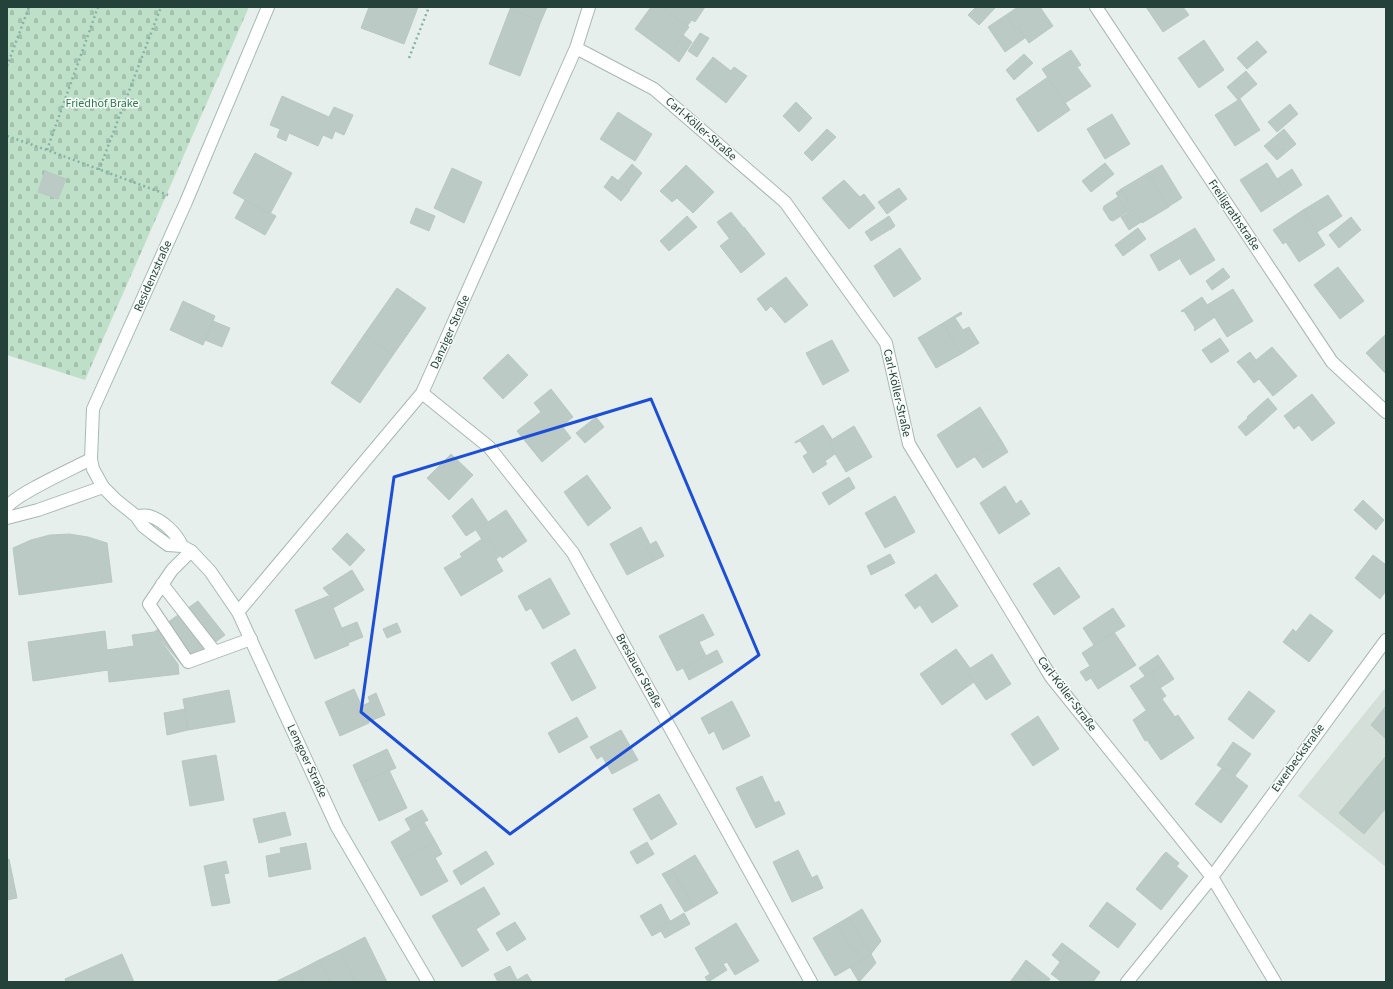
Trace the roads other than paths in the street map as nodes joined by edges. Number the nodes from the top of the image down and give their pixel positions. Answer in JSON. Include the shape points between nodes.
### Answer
{"nodes":[{"id":1,"x":268,"y":7,"type":"edge"},
{"id":2,"x":589,"y":7,"type":"edge"},
{"id":3,"x":1096,"y":7,"type":"edge"},
{"id":4,"x":576,"y":48,"type":"junction"},
{"id":5,"x":422,"y":393,"type":"junction"},
{"id":6,"x":1386,"y":412,"type":"edge"},
{"id":7,"x":91,"y":459,"type":"junction"},
{"id":8,"x":103,"y":487,"type":"junction"},
{"id":9,"x":7,"y":507,"type":"edge"},
{"id":10,"x":7,"y":518,"type":"edge"},
{"id":11,"x":187,"y":549,"type":"junction"},
{"id":12,"x":162,"y":584,"type":"junction"},
{"id":13,"x":238,"y":612,"type":"junction"},
{"id":14,"x":251,"y":638,"type":"junction"},
{"id":15,"x":1386,"y":640,"type":"edge"},
{"id":16,"x":215,"y":652,"type":"junction"},
{"id":17,"x":1212,"y":877,"type":"junction"},
{"id":18,"x":428,"y":982,"type":"edge"},
{"id":19,"x":811,"y":982,"type":"edge"},
{"id":20,"x":1127,"y":982,"type":"edge"},
{"id":21,"x":1275,"y":982,"type":"edge"}],
"edges":[{"from":1,"to":7,"type":"street","name":"Residenzstraße","via":[[186,202],[93,410]]},
{"from":2,"to":4,"type":"street","name":"Danziger Straße"},
{"from":3,"to":6,"type":"street","name":"Freiligrathstraße","via":[[1332,362]]},
{"from":4,"to":5,"type":"street","name":"Danziger Straße"},
{"from":4,"to":17,"type":"street","name":"Carl-Köller-Straße","via":[[654,89],[785,202],[886,343],[909,444],[1051,677]]},
{"from":5,"to":13,"type":"street","name":"Danziger Straße"},
{"from":5,"to":19,"type":"street","name":"Breslauer Straße","via":[[489,447],[573,553]]},
{"from":7,"to":8,"type":"street","via":[[93,469]]},
{"from":7,"to":9,"type":"street","via":[[29,491],[10,502]]},
{"from":8,"to":10,"type":"street"},
{"from":8,"to":11,"type":"street","via":[[136,516],[143,526],[168,545]]},
{"from":11,"to":12,"type":"street"},
{"from":11,"to":13,"type":"street","name":"Lemgoer Straße","via":[[210,572]]},
{"from":12,"to":16,"type":"street"},
{"from":12,"to":16,"type":"street","via":[[149,604],[188,662]]},
{"from":13,"to":14,"type":"street","name":"Lemgoer Straße"},
{"from":14,"to":16,"type":"street"},
{"from":14,"to":18,"type":"street","name":"Lemgoer Straße","via":[[337,826]]},
{"from":15,"to":17,"type":"street","name":"Ewerbeckstraße"},
{"from":17,"to":20,"type":"street","name":"Ewerbeckstraße"},
{"from":17,"to":21,"type":"street"}]}
